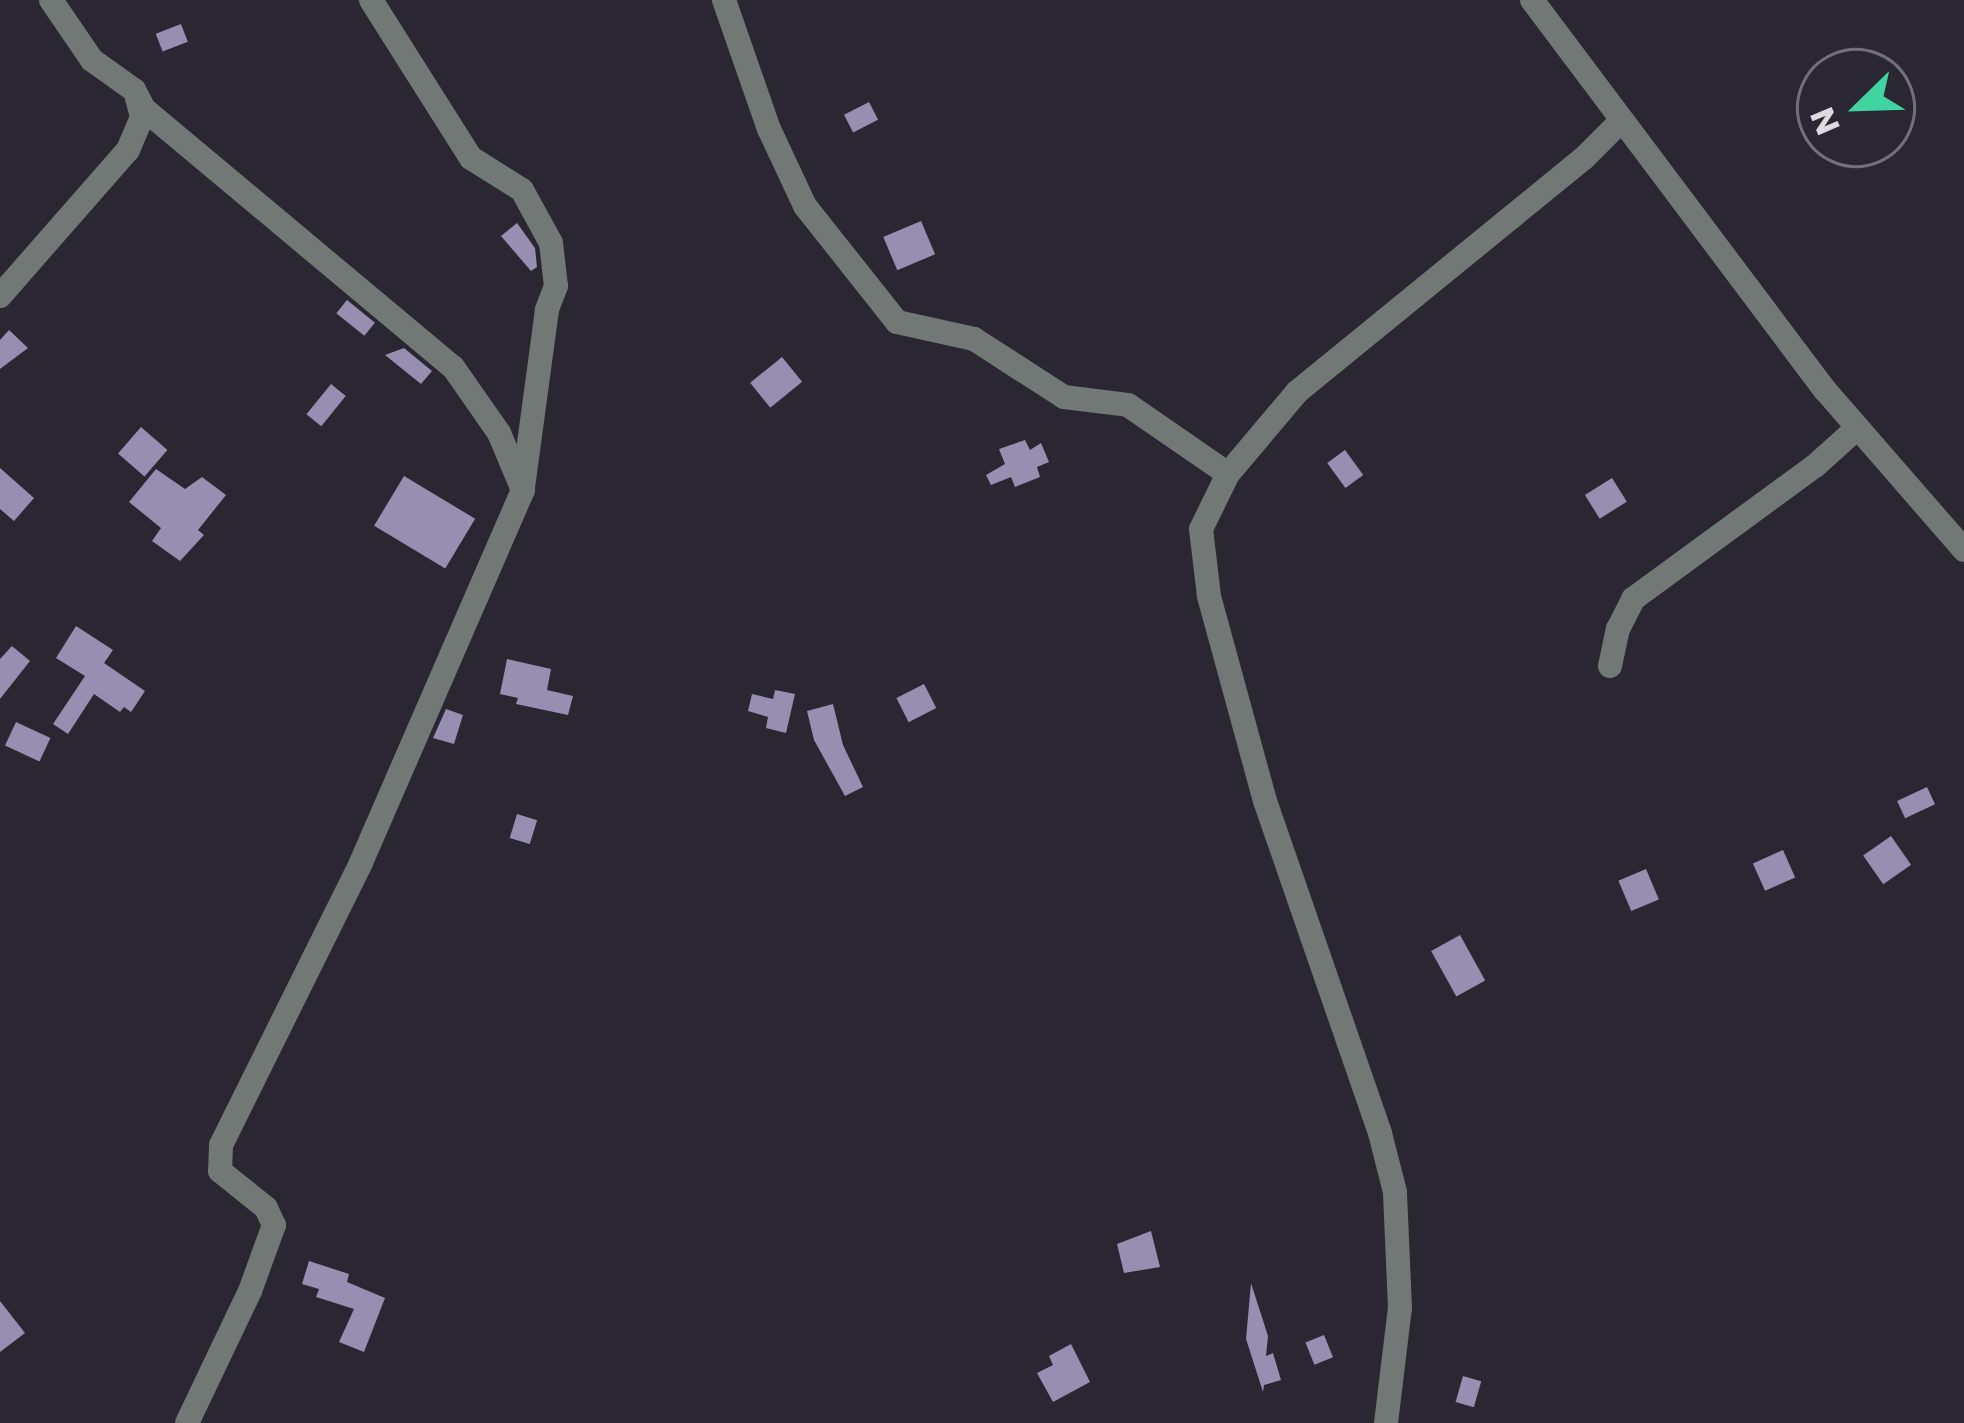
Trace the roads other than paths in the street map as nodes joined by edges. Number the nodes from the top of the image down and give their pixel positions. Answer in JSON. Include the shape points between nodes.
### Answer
{"nodes":[{"id":1,"x":51,"y":0,"type":"edge"},
{"id":2,"x":371,"y":0,"type":"edge"},
{"id":3,"x":724,"y":0,"type":"edge"},
{"id":4,"x":1532,"y":0,"type":"edge"},
{"id":5,"x":134,"y":90,"type":"junction"},
{"id":6,"x":1621,"y":121,"type":"junction"},
{"id":7,"x":0,"y":296,"type":"edge"},
{"id":8,"x":1857,"y":428,"type":"junction"},
{"id":9,"x":1228,"y":474,"type":"junction"},
{"id":10,"x":523,"y":490,"type":"junction"},
{"id":11,"x":1964,"y":550,"type":"edge"},
{"id":12,"x":1610,"y":666,"type":"dead end"},
{"id":13,"x":187,"y":1423,"type":"edge"},
{"id":14,"x":1386,"y":1423,"type":"edge"}],
"edges":[{"from":1,"to":5,"type":"street","via":[[92,60]]},
{"from":2,"to":10,"type":"street","via":[[471,158],[522,190],[551,243],[556,286]]},
{"from":3,"to":9,"type":"street","via":[[805,206],[897,322],[974,339],[1064,397],[1128,405]]},
{"from":4,"to":6,"type":"street"},
{"from":5,"to":7,"type":"street","via":[[142,117],[128,150]]},
{"from":5,"to":10,"type":"street","via":[[144,109],[453,367],[499,434]]},
{"from":6,"to":8,"type":"street"},
{"from":6,"to":9,"type":"street","via":[[1297,392]]},
{"from":8,"to":11,"type":"street"},
{"from":8,"to":12,"type":"street","via":[[1633,598]]},
{"from":9,"to":14,"type":"street","via":[[1201,529],[1209,596],[1264,801],[1394,1192],[1400,1308]]},
{"from":10,"to":13,"type":"street","via":[[362,863],[221,1145],[220,1171],[266,1208],[274,1225]]}]}
